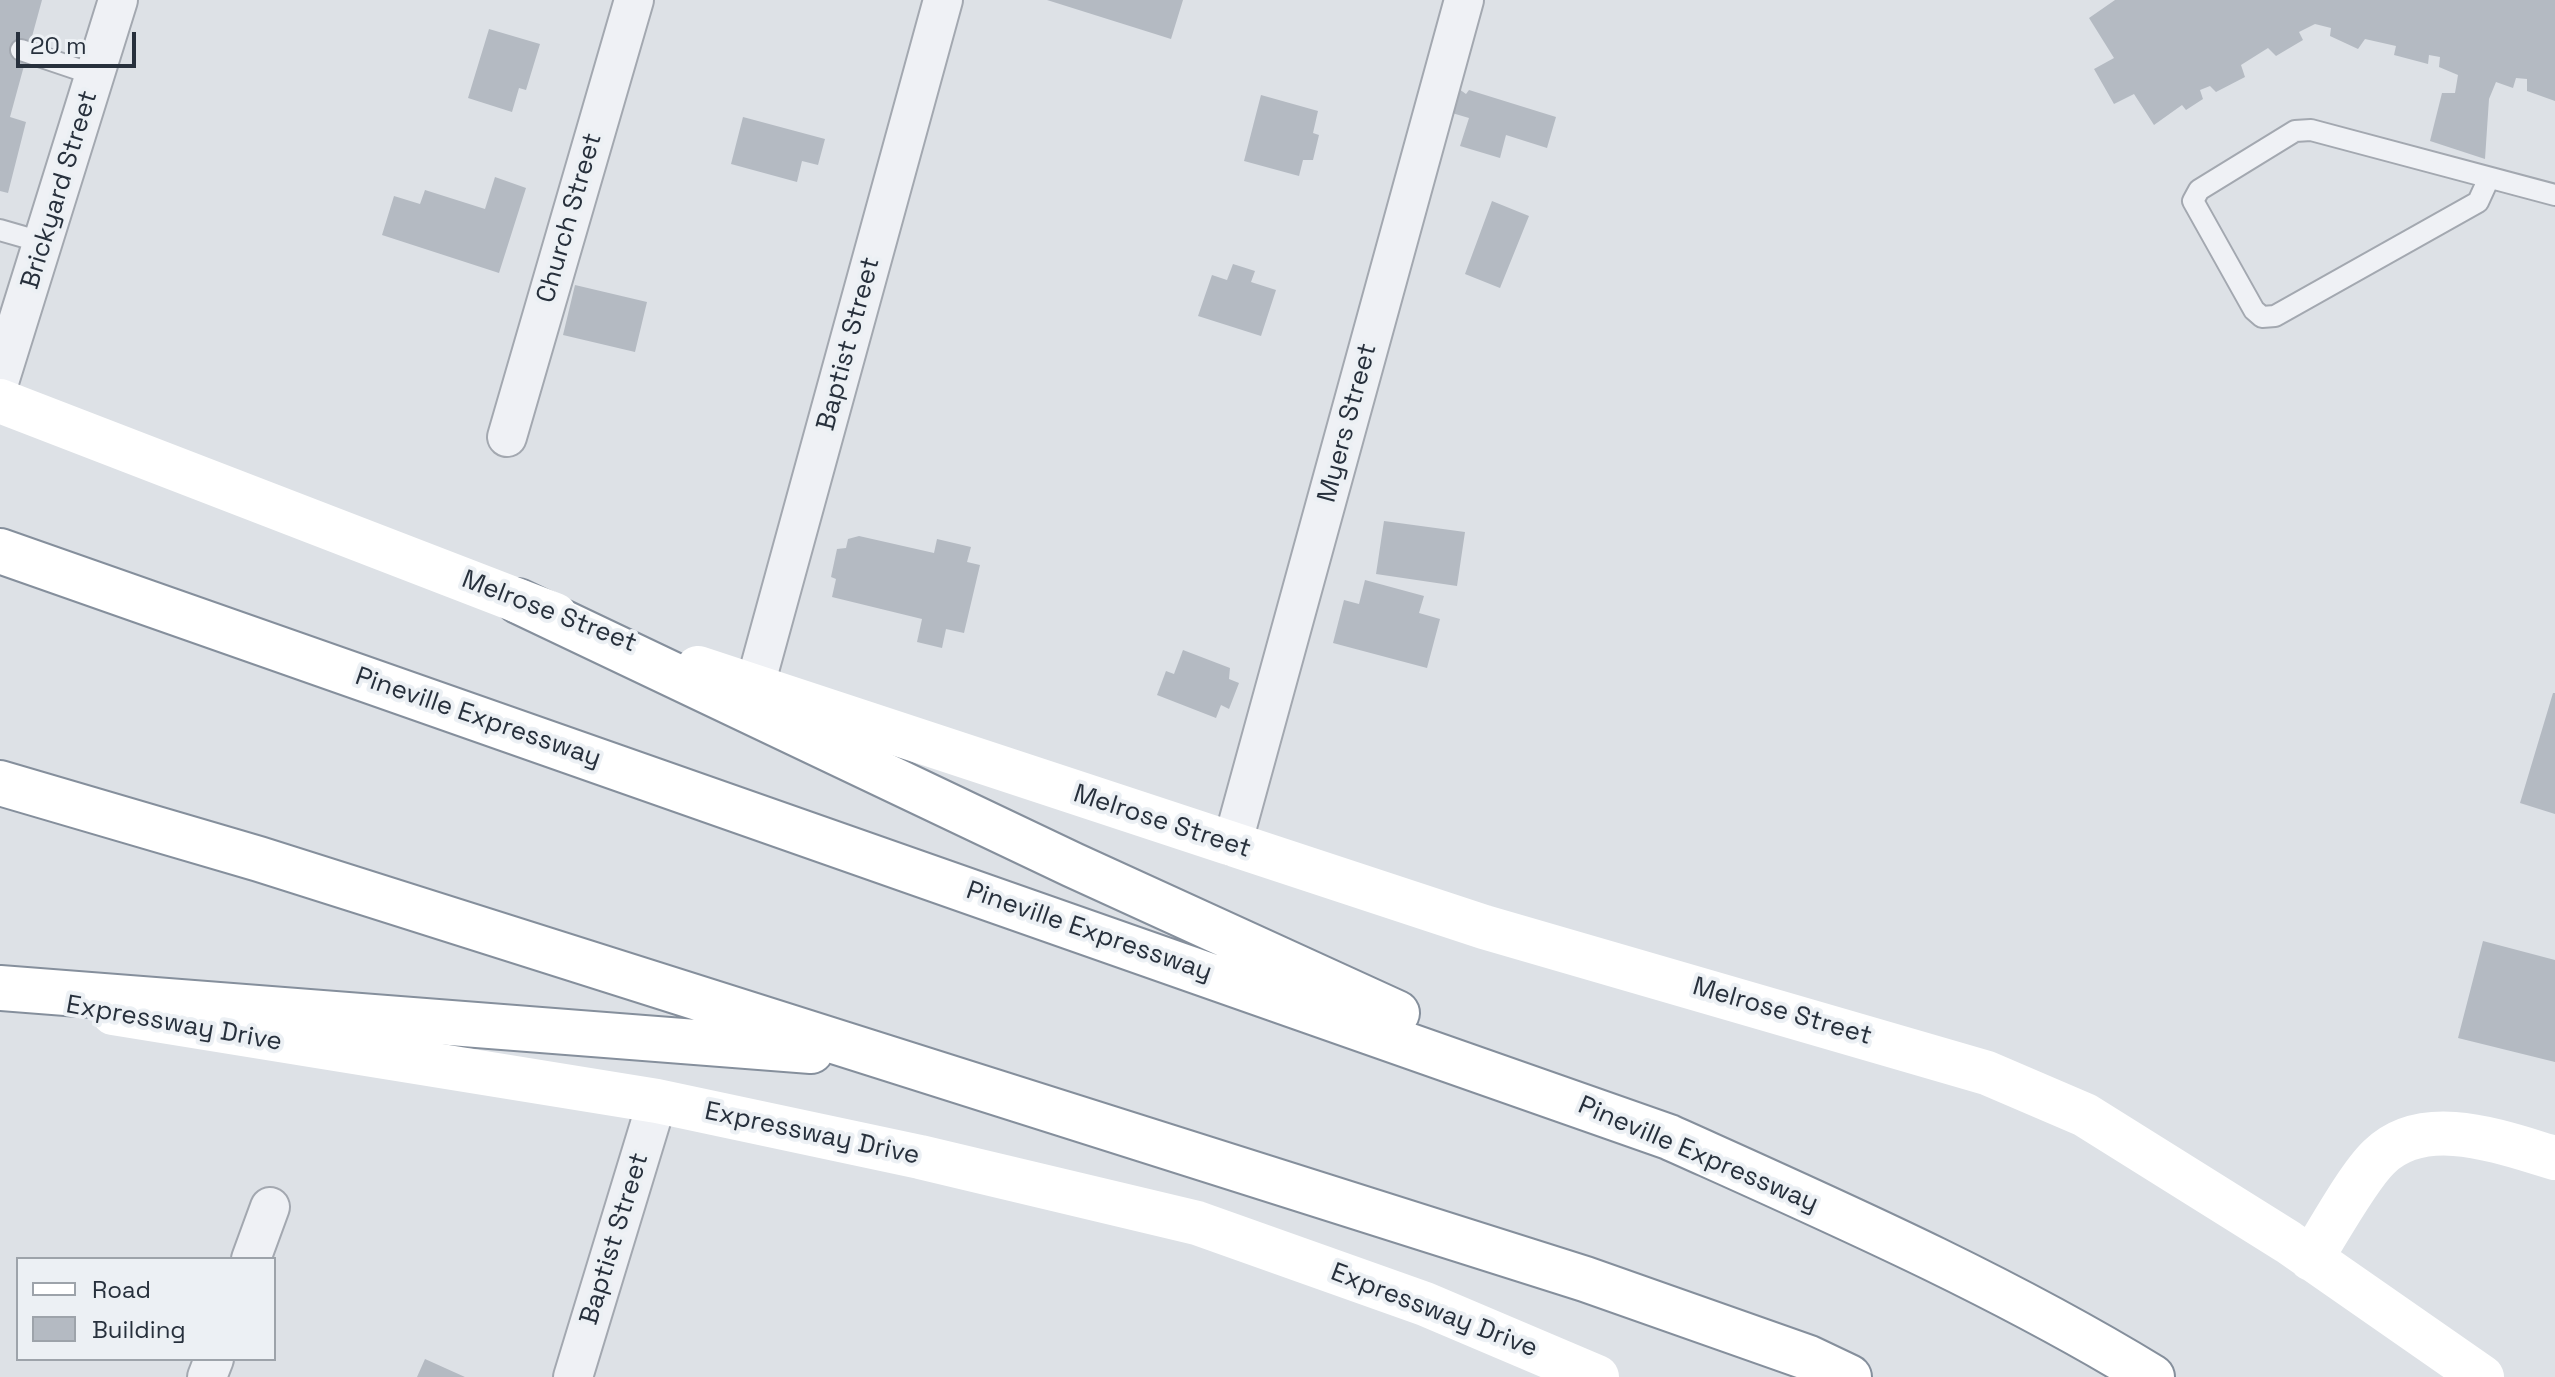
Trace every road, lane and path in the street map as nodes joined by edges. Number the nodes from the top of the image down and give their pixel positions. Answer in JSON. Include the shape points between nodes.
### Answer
{"nodes":[{"id":1,"x":118,"y":0,"type":"edge"},
{"id":2,"x":634,"y":0,"type":"edge"},
{"id":3,"x":943,"y":0,"type":"edge"},
{"id":4,"x":1464,"y":0,"type":"edge"},
{"id":5,"x":21,"y":50,"type":"dead end"},
{"id":6,"x":95,"y":75,"type":"junction"},
{"id":7,"x":2489,"y":178,"type":"junction"},
{"id":8,"x":2555,"y":195,"type":"edge"},
{"id":9,"x":0,"y":230,"type":"edge"},
{"id":10,"x":45,"y":243,"type":"junction"},
{"id":11,"x":0,"y":379,"type":"edge"},
{"id":12,"x":0,"y":401,"type":"edge"},
{"id":13,"x":507,"y":437,"type":"dead end"},
{"id":14,"x":0,"y":551,"type":"edge"},
{"id":15,"x":518,"y":601,"type":"junction"},
{"id":16,"x":754,"y":689,"type":"junction"},
{"id":17,"x":0,"y":783,"type":"edge"},
{"id":18,"x":1232,"y":845,"type":"junction"},
{"id":19,"x":0,"y":988,"type":"edge"},
{"id":20,"x":0,"y":994,"type":"edge"},
{"id":21,"x":886,"y":1057,"type":"junction"},
{"id":22,"x":657,"y":1101,"type":"junction"},
{"id":23,"x":1669,"y":1137,"type":"junction"},
{"id":24,"x":2555,"y":1158,"type":"edge"},
{"id":25,"x":270,"y":1207,"type":"dead end"},
{"id":26,"x":252,"y":1257,"type":"edge"},
{"id":27,"x":2311,"y":1259,"type":"junction"},
{"id":28,"x":573,"y":1377,"type":"edge"},
{"id":29,"x":1597,"y":1377,"type":"edge"},
{"id":30,"x":1849,"y":1377,"type":"edge"},
{"id":31,"x":2152,"y":1377,"type":"edge"},
{"id":32,"x":2482,"y":1377,"type":"edge"}],
"edges":[{"from":1,"to":6,"type":"street","name":"Brickyard Street"},
{"from":2,"to":13,"type":"street","name":"Church Street"},
{"from":3,"to":16,"type":"street","name":"Baptist Street"},
{"from":4,"to":18,"type":"street","name":"Myers Street"},
{"from":5,"to":6,"type":"lane"},
{"from":6,"to":10,"type":"street","name":"Brickyard Street"},
{"from":7,"to":7,"type":"lane","via":[[2311,130],[2295,131],[2199,190],[2193,201],[2254,310],[2262,317],[2275,316],[2478,202]]},
{"from":7,"to":8,"type":"lane"},
{"from":9,"to":10,"type":"lane"},
{"from":10,"to":11,"type":"street","name":"Brickyard Street"},
{"from":12,"to":15,"type":"main road","name":"Melrose Street"},
{"from":14,"to":23,"type":"main road","name":"Pineville Expressway"},
{"from":15,"to":16,"type":"main road","name":"Melrose Street"},
{"from":15,"to":23,"type":"main road","via":[[1073,865]]},
{"from":16,"to":18,"type":"main road","name":"Melrose Street"},
{"from":17,"to":21,"type":"main road"},
{"from":18,"to":27,"type":"main road","name":"Melrose Street","via":[[1484,927],[1987,1073],[2085,1115]]},
{"from":19,"to":21,"type":"main road"},
{"from":20,"to":22,"type":"main road","name":"Expressway Drive"},
{"from":21,"to":30,"type":"main road","via":[[1585,1279]]},
{"from":22,"to":28,"type":"street","name":"Baptist Street"},
{"from":22,"to":29,"type":"main road","name":"Expressway Drive","via":[[1197,1223],[1425,1304]]},
{"from":23,"to":31,"type":"main road","name":"Pineville Expressway","via":[[1891,1237],[2080,1333]]},
{"from":24,"to":27,"type":"main road","via":[[2451,1133],[2405,1140],[2379,1157]]},
{"from":25,"to":26,"type":"street"},
{"from":27,"to":32,"type":"main road","name":"Melrose Street"}]}
